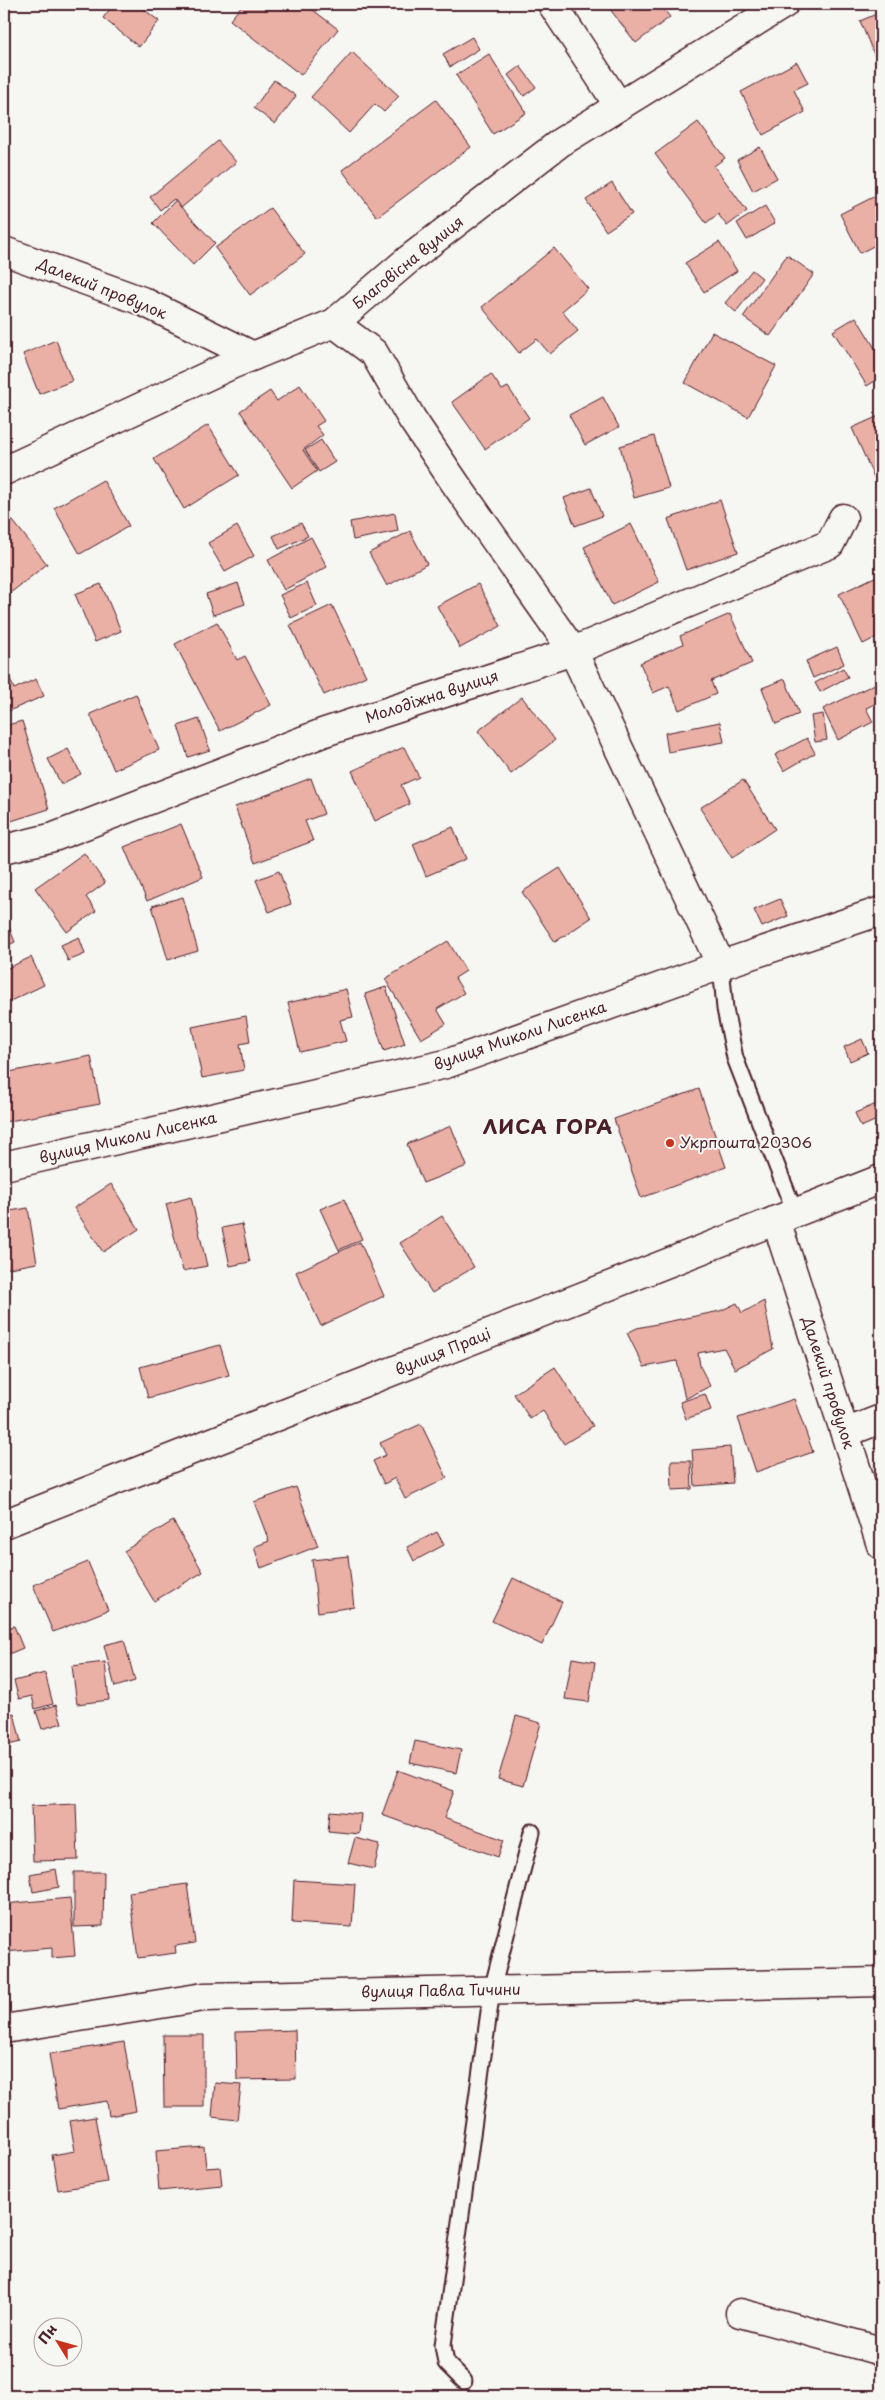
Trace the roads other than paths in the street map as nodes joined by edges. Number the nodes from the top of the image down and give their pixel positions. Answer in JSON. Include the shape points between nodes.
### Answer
{"nodes":[{"id":1,"x":552,"y":4,"type":"edge"},
{"id":2,"x":784,"y":4,"type":"edge"},
{"id":3,"x":619,"y":106,"type":"junction"},
{"id":4,"x":4,"y":251,"type":"edge"},
{"id":5,"x":334,"y":323,"type":"junction"},
{"id":6,"x":253,"y":356,"type":"junction"},
{"id":7,"x":4,"y":471,"type":"edge"},
{"id":8,"x":843,"y":518,"type":"dead end"},
{"id":9,"x":573,"y":651,"type":"junction"},
{"id":10,"x":4,"y":849,"type":"edge"},
{"id":11,"x":881,"y":912,"type":"edge"},
{"id":12,"x":721,"y":965,"type":"junction"},
{"id":13,"x":4,"y":1166,"type":"edge"},
{"id":14,"x":881,"y":1179,"type":"edge"},
{"id":15,"x":785,"y":1216,"type":"junction"},
{"id":16,"x":881,"y":1419,"type":"edge"},
{"id":17,"x":845,"y":1433,"type":"junction"},
{"id":18,"x":4,"y":1524,"type":"edge"},
{"id":19,"x":881,"y":1545,"type":"edge"},
{"id":20,"x":532,"y":1832,"type":"dead end"},
{"id":21,"x":881,"y":1982,"type":"edge"},
{"id":22,"x":492,"y":1990,"type":"junction"},
{"id":23,"x":4,"y":2030,"type":"edge"},
{"id":24,"x":740,"y":2313,"type":"dead end"},
{"id":25,"x":881,"y":2351,"type":"edge"},
{"id":26,"x":464,"y":2381,"type":"dead end"}],
"edges":[{"from":1,"to":3,"type":"street"},
{"from":2,"to":3,"type":"street","name":"Благовісна вулиця"},
{"from":3,"to":5,"type":"street","name":"Благовісна вулиця","via":[[561,142],[409,259]]},
{"from":4,"to":6,"type":"street","name":"Далекий провулок","via":[[142,301]]},
{"from":5,"to":6,"type":"street","name":"Благовісна вулиця"},
{"from":5,"to":9,"type":"street","via":[[374,353],[449,475]]},
{"from":6,"to":7,"type":"street","name":"Благовісна вулиця"},
{"from":8,"to":9,"type":"street","name":"Молодіжна вулиця","via":[[830,544]]},
{"from":9,"to":10,"type":"street","name":"Молодіжна вулиця","via":[[325,732],[54,837]]},
{"from":9,"to":12,"type":"street"},
{"from":11,"to":12,"type":"street","name":"вулиця Миколи Лисенка"},
{"from":12,"to":13,"type":"street","name":"вулиця Миколи Лисенка","via":[[446,1064]]},
{"from":12,"to":15,"type":"lane","via":[[735,1058]]},
{"from":14,"to":15,"type":"street","name":"вулиця Праці"},
{"from":15,"to":17,"type":"street","name":"Далекий провулок"},
{"from":15,"to":18,"type":"street","name":"вулиця Праці"},
{"from":16,"to":17,"type":"street"},
{"from":17,"to":19,"type":"street","name":"Далекий провулок"},
{"from":20,"to":22,"type":"lane"},
{"from":21,"to":22,"type":"street","name":"вулиця Павла Тичини"},
{"from":22,"to":23,"type":"street","name":"вулиця Павла Тичини","via":[[204,1997]]},
{"from":22,"to":26,"type":"lane","via":[[443,2345],[446,2363]]},
{"from":24,"to":25,"type":"street"}]}
